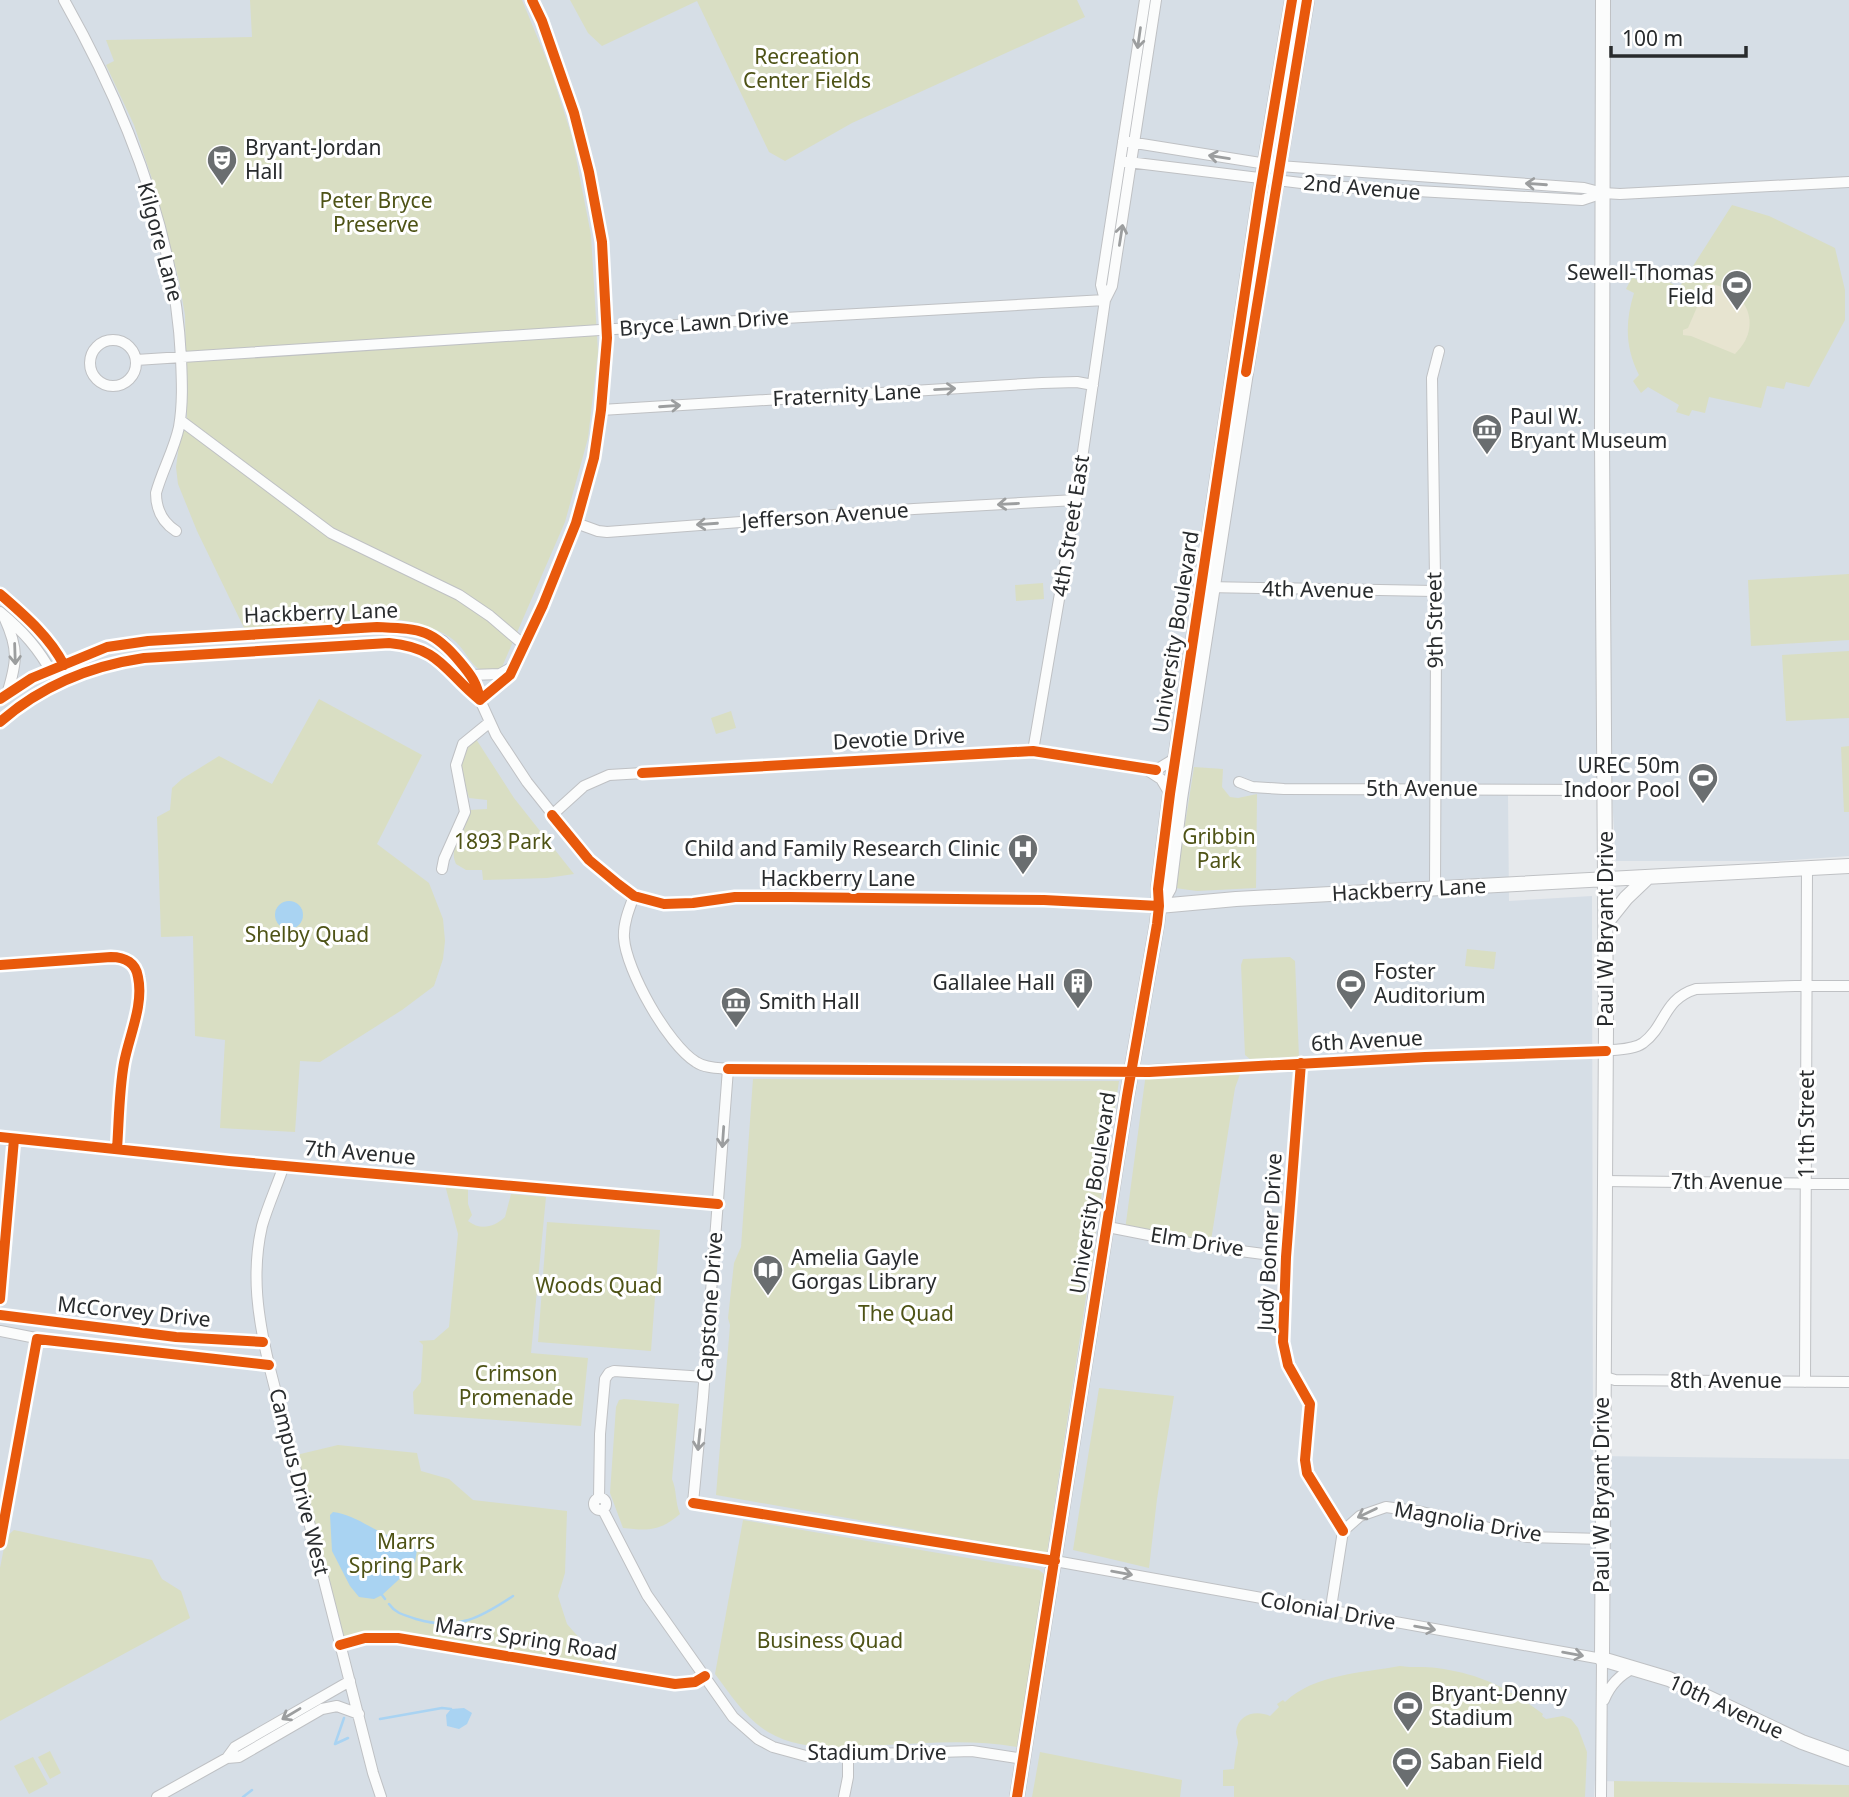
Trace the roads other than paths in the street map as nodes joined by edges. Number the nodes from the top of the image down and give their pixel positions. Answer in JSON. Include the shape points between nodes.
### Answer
{"nodes":[{"id":1,"x":64,"y":0,"type":"edge"},
{"id":2,"x":532,"y":0,"type":"edge"},
{"id":3,"x":1145,"y":0,"type":"edge"},
{"id":4,"x":1157,"y":0,"type":"edge"},
{"id":5,"x":1292,"y":0,"type":"edge"},
{"id":6,"x":1307,"y":0,"type":"edge"},
{"id":7,"x":1603,"y":0,"type":"edge"},
{"id":8,"x":1124,"y":141,"type":"junction"},
{"id":9,"x":1135,"y":143,"type":"junction"},
{"id":10,"x":1126,"y":162,"type":"junction"},
{"id":11,"x":1270,"y":172,"type":"junction"},
{"id":12,"x":1849,"y":182,"type":"edge"},
{"id":13,"x":1603,"y":193,"type":"junction"},
{"id":14,"x":1105,"y":300,"type":"junction"},
{"id":15,"x":607,"y":329,"type":"junction"},
{"id":16,"x":1439,"y":351,"type":"dead end"},
{"id":17,"x":181,"y":358,"type":"junction"},
{"id":18,"x":136,"y":360,"type":"junction"},
{"id":19,"x":1093,"y":385,"type":"junction"},
{"id":20,"x":601,"y":410,"type":"junction"},
{"id":21,"x":180,"y":420,"type":"junction"},
{"id":22,"x":1076,"y":500,"type":"junction"},
{"id":23,"x":576,"y":523,"type":"junction"},
{"id":24,"x":176,"y":531,"type":"dead end"},
{"id":25,"x":1208,"y":588,"type":"junction"},
{"id":26,"x":1434,"y":591,"type":"junction"},
{"id":27,"x":0,"y":594,"type":"edge"},
{"id":28,"x":2,"y":613,"type":"edge"},
{"id":29,"x":524,"y":645,"type":"junction"},
{"id":30,"x":64,"y":664,"type":"junction"},
{"id":31,"x":514,"y":667,"type":"junction"},
{"id":32,"x":50,"y":670,"type":"junction"},
{"id":33,"x":471,"y":675,"type":"junction"},
{"id":34,"x":70,"y":678,"type":"junction"},
{"id":35,"x":57,"y":684,"type":"junction"},
{"id":36,"x":3,"y":697,"type":"edge"},
{"id":37,"x":480,"y":700,"type":"junction"},
{"id":38,"x":0,"y":722,"type":"edge"},
{"id":39,"x":490,"y":722,"type":"junction"},
{"id":40,"x":1033,"y":751,"type":"junction"},
{"id":41,"x":1176,"y":758,"type":"junction"},
{"id":42,"x":1145,"y":768,"type":"junction"},
{"id":43,"x":1239,"y":782,"type":"dead end"},
{"id":44,"x":1436,"y":789,"type":"junction"},
{"id":45,"x":1605,"y":790,"type":"junction"},
{"id":46,"x":1170,"y":794,"type":"junction"},
{"id":47,"x":552,"y":815,"type":"junction"},
{"id":48,"x":1849,"y":866,"type":"edge"},
{"id":49,"x":1807,"y":867,"type":"junction"},
{"id":50,"x":442,"y":869,"type":"dead end"},
{"id":51,"x":1647,"y":878,"type":"junction"},
{"id":52,"x":1606,"y":881,"type":"junction"},
{"id":53,"x":1435,"y":889,"type":"junction"},
{"id":54,"x":634,"y":896,"type":"junction"},
{"id":55,"x":1159,"y":906,"type":"junction"},
{"id":56,"x":1606,"y":923,"type":"junction"},
{"id":57,"x":1806,"y":986,"type":"junction"},
{"id":58,"x":1849,"y":986,"type":"edge"},
{"id":59,"x":1606,"y":1051,"type":"junction"},
{"id":60,"x":1301,"y":1063,"type":"junction"},
{"id":61,"x":1131,"y":1072,"type":"junction"},
{"id":62,"x":0,"y":1138,"type":"edge"},
{"id":63,"x":14,"y":1139,"type":"junction"},
{"id":64,"x":284,"y":1165,"type":"junction"},
{"id":65,"x":1604,"y":1181,"type":"junction"},
{"id":66,"x":1807,"y":1183,"type":"junction"},
{"id":67,"x":1849,"y":1184,"type":"edge"},
{"id":68,"x":718,"y":1204,"type":"junction"},
{"id":69,"x":1108,"y":1227,"type":"junction"},
{"id":70,"x":1286,"y":1257,"type":"junction"},
{"id":71,"x":0,"y":1300,"type":"edge"},
{"id":72,"x":0,"y":1315,"type":"edge"},
{"id":73,"x":54,"y":1323,"type":"junction"},
{"id":74,"x":0,"y":1331,"type":"edge"},
{"id":75,"x":188,"y":1338,"type":"junction"},
{"id":76,"x":37,"y":1339,"type":"junction"},
{"id":77,"x":263,"y":1342,"type":"junction"},
{"id":78,"x":186,"y":1356,"type":"junction"},
{"id":79,"x":269,"y":1365,"type":"junction"},
{"id":80,"x":1602,"y":1376,"type":"junction"},
{"id":81,"x":705,"y":1377,"type":"junction"},
{"id":82,"x":1805,"y":1381,"type":"junction"},
{"id":83,"x":1849,"y":1382,"type":"edge"},
{"id":84,"x":693,"y":1503,"type":"dead end"},
{"id":85,"x":1343,"y":1531,"type":"junction"},
{"id":86,"x":1602,"y":1539,"type":"junction"},
{"id":87,"x":0,"y":1543,"type":"edge"},
{"id":88,"x":1055,"y":1561,"type":"junction"},
{"id":89,"x":1333,"y":1612,"type":"junction"},
{"id":90,"x":340,"y":1645,"type":"junction"},
{"id":91,"x":1602,"y":1659,"type":"junction"},
{"id":92,"x":1634,"y":1668,"type":"junction"},
{"id":93,"x":705,"y":1676,"type":"junction"},
{"id":94,"x":350,"y":1681,"type":"junction"},
{"id":95,"x":1602,"y":1706,"type":"junction"},
{"id":96,"x":359,"y":1714,"type":"junction"},
{"id":97,"x":848,"y":1756,"type":"junction"},
{"id":98,"x":227,"y":1758,"type":"junction"},
{"id":99,"x":1024,"y":1759,"type":"junction"},
{"id":100,"x":1849,"y":1759,"type":"edge"},
{"id":101,"x":157,"y":1797,"type":"edge"},
{"id":102,"x":381,"y":1797,"type":"edge"},
{"id":103,"x":844,"y":1797,"type":"edge"},
{"id":104,"x":1017,"y":1797,"type":"edge"},
{"id":105,"x":1601,"y":1797,"type":"edge"}],
"edges":[{"from":1,"to":17,"type":"street","name":"Kilgore Lane","via":[[123,118],[164,239],[179,313]]},
{"from":2,"to":15,"type":"street","via":[[574,113],[589,172],[602,242]]},
{"from":3,"to":8,"type":"street","name":"4th Street East","one_way":true},
{"from":4,"to":9,"type":"street","name":"4th Street East"},
{"from":5,"to":11,"type":"main road"},
{"from":6,"to":11,"type":"main road"},
{"from":7,"to":13,"type":"main road","name":"Paul W Bryant Drive"},
{"from":8,"to":9,"type":"street","name":"2nd Avenue"},
{"from":8,"to":10,"type":"street","name":"4th Street East"},
{"from":9,"to":10,"type":"street","name":"4th Street East"},
{"from":11,"to":9,"type":"street","name":"2nd Avenue","one_way":true},
{"from":10,"to":11,"type":"street","name":"2nd Avenue"},
{"from":10,"to":14,"type":"street","name":"4th Street East","via":[[1101,285]]},
{"from":13,"to":11,"type":"street","name":"2nd Avenue","one_way":true,"via":[[1584,188]]},
{"from":11,"to":13,"type":"street","name":"2nd Avenue","via":[[1380,190],[1582,200]]},
{"from":11,"to":25,"type":"main road","name":"University Boulevard"},
{"from":12,"to":13,"type":"street","name":"2nd Avenue"},
{"from":13,"to":45,"type":"main road","name":"Paul W Bryant Drive"},
{"from":14,"to":15,"type":"street","name":"Bryce Lawn Drive"},
{"from":14,"to":19,"type":"street","name":"4th Street East"},
{"from":15,"to":17,"type":"street","name":"Bryce Lawn Drive"},
{"from":15,"to":20,"type":"street"},
{"from":16,"to":26,"type":"street","name":"9th Street","via":[[1432,378]]},
{"from":17,"to":18,"type":"street","name":"Bryce Lawn Drive"},
{"from":17,"to":21,"type":"street","name":"Kilgore Lane"},
{"from":18,"to":18,"type":"street","via":[[132,375],[120,385],[98,380],[90,366],[93,351],[112,340],[125,343]]},
{"from":20,"to":19,"type":"street","name":"Fraternity Lane","one_way":true,"via":[[1077,382]]},
{"from":19,"to":22,"type":"street","name":"4th Street East"},
{"from":20,"to":23,"type":"street","via":[[594,458]]},
{"from":21,"to":24,"type":"street","name":"Kilgore Lane","via":[[156,493],[161,515]]},
{"from":21,"to":29,"type":"street","via":[[331,533],[459,594]]},
{"from":22,"to":23,"type":"street","name":"Jefferson Avenue","one_way":true,"via":[[607,532]]},
{"from":22,"to":40,"type":"street","name":"4th Street East"},
{"from":23,"to":29,"type":"street"},
{"from":25,"to":26,"type":"street","name":"4th Avenue"},
{"from":25,"to":41,"type":"main road","name":"University Boulevard"},
{"from":25,"to":55,"type":"main road","name":"University Boulevard","via":[[1169,888]]},
{"from":26,"to":44,"type":"street","name":"9th Street"},
{"from":27,"to":30,"type":"street","via":[[42,634]]},
{"from":28,"to":32,"type":"street","via":[[30,638]]},
{"from":28,"to":36,"type":"street","one_way":true,"via":[[16,649],[15,667]]},
{"from":29,"to":31,"type":"street"},
{"from":30,"to":32,"type":"street","name":"Hackberry Lane"},
{"from":30,"to":33,"type":"street","name":"Hackberry Lane","via":[[107,647],[148,641],[377,627],[413,628],[443,641]]},
{"from":30,"to":34,"type":"street"},
{"from":31,"to":33,"type":"street","via":[[500,674]]},
{"from":31,"to":37,"type":"street"},
{"from":32,"to":35,"type":"street"},
{"from":32,"to":36,"type":"street","name":"Hackberry Lane"},
{"from":33,"to":37,"type":"street","name":"Hackberry Lane"},
{"from":34,"to":35,"type":"street","name":"Hackberry Lane"},
{"from":34,"to":37,"type":"street","name":"Hackberry Lane","via":[[112,663],[144,658],[389,643],[429,653]]},
{"from":35,"to":38,"type":"street","name":"Hackberry Lane"},
{"from":37,"to":39,"type":"street","name":"Hackberry Lane"},
{"from":39,"to":47,"type":"street","name":"Hackberry Lane","via":[[502,748]]},
{"from":39,"to":50,"type":"street","via":[[463,744],[459,755],[456,765],[465,812]]},
{"from":40,"to":42,"type":"street","name":"Devotie Drive"},
{"from":40,"to":47,"type":"street","name":"Devotie Drive","via":[[609,775],[583,786]]},
{"from":41,"to":42,"type":"street","name":"Devotie Drive","via":[[1156,770]]},
{"from":41,"to":46,"type":"main road","name":"University Boulevard"},
{"from":42,"to":46,"type":"street","via":[[1161,779]]},
{"from":43,"to":44,"type":"street","name":"5th Avenue","via":[[1284,789]]},
{"from":44,"to":45,"type":"street","name":"5th Avenue"},
{"from":44,"to":53,"type":"street","name":"9th Street"},
{"from":45,"to":52,"type":"main road","name":"Paul W Bryant Drive"},
{"from":46,"to":55,"type":"main road","name":"University Boulevard"},
{"from":47,"to":54,"type":"street","name":"Hackberry Lane","via":[[589,860]]},
{"from":48,"to":49,"type":"main road","name":"Hackberry Lane"},
{"from":49,"to":51,"type":"main road","name":"Hackberry Lane"},
{"from":49,"to":57,"type":"street","name":"11th Street"},
{"from":51,"to":52,"type":"main road","name":"Hackberry Lane"},
{"from":51,"to":56,"type":"main road"},
{"from":52,"to":53,"type":"main road","name":"Hackberry Lane"},
{"from":52,"to":56,"type":"main road","name":"Paul W Bryant Drive"},
{"from":53,"to":55,"type":"main road","name":"Hackberry Lane"},
{"from":54,"to":55,"type":"street","name":"Hackberry Lane","via":[[664,904],[796,897]]},
{"from":54,"to":68,"type":"street","name":"Capstone Drive","one_way":true,"via":[[624,939],[640,986],[679,1047],[703,1066],[728,1069]]},
{"from":55,"to":61,"type":"main road","name":"University Boulevard"},
{"from":56,"to":59,"type":"main road","name":"Paul W Bryant Drive"},
{"from":57,"to":58,"type":"street","name":"6th Avenue"},
{"from":57,"to":59,"type":"street","name":"6th Avenue","via":[[1685,992],[1644,1042]]},
{"from":57,"to":66,"type":"street","name":"11th Street"},
{"from":59,"to":60,"type":"street","name":"6th Avenue"},
{"from":59,"to":65,"type":"main road","name":"Paul W Bryant Drive"},
{"from":60,"to":61,"type":"street","name":"6th Avenue"},
{"from":60,"to":70,"type":"street","name":"Judy Bonner Drive"},
{"from":61,"to":69,"type":"main road","name":"University Boulevard"},
{"from":62,"to":63,"type":"street","name":"7th Avenue"},
{"from":63,"to":64,"type":"street","name":"7th Avenue"},
{"from":63,"to":71,"type":"street"},
{"from":64,"to":68,"type":"street","name":"7th Avenue"},
{"from":64,"to":77,"type":"street","name":"Campus Drive West","via":[[262,1228],[256,1268]]},
{"from":65,"to":66,"type":"street","name":"7th Avenue"},
{"from":65,"to":80,"type":"main road","name":"Paul W Bryant Drive"},
{"from":66,"to":67,"type":"street","name":"7th Avenue"},
{"from":66,"to":82,"type":"street","name":"11th Street"},
{"from":68,"to":81,"type":"street","name":"Capstone Drive"},
{"from":69,"to":70,"type":"street","name":"Elm Drive"},
{"from":69,"to":88,"type":"main road","name":"University Boulevard"},
{"from":70,"to":85,"type":"street","name":"Judy Bonner Drive","via":[[1283,1342],[1288,1365],[1311,1410],[1307,1473]]},
{"from":72,"to":73,"type":"street","name":"McCorvey Drive"},
{"from":73,"to":75,"type":"street","name":"McCorvey Drive"},
{"from":73,"to":76,"type":"street"},
{"from":74,"to":76,"type":"street","name":"McCorvey Drive"},
{"from":75,"to":77,"type":"street","name":"McCorvey Drive"},
{"from":75,"to":78,"type":"street"},
{"from":76,"to":78,"type":"street","name":"McCorvey Drive"},
{"from":76,"to":87,"type":"street"},
{"from":77,"to":79,"type":"street","name":"Campus Drive West"},
{"from":78,"to":79,"type":"street","name":"McCorvey Drive"},
{"from":79,"to":90,"type":"street","name":"Campus Drive West"},
{"from":80,"to":82,"type":"street","name":"8th Avenue","via":[[1615,1380]]},
{"from":80,"to":86,"type":"main road","name":"Paul W Bryant Drive"},
{"from":81,"to":84,"type":"street","name":"Capstone Drive","one_way":true},
{"from":81,"to":93,"type":"street","name":"Stadium Drive","via":[[614,1371],[605,1379],[599,1498],[594,1501],[647,1595]]},
{"from":82,"to":83,"type":"street","name":"8th Avenue"},
{"from":86,"to":85,"type":"street","name":"Magnolia Drive","one_way":true,"via":[[1527,1537],[1385,1507],[1360,1516]]},
{"from":85,"to":89,"type":"street"},
{"from":86,"to":91,"type":"main road","name":"Paul W Bryant Drive"},
{"from":88,"to":89,"type":"street","name":"Colonial Drive","one_way":true},
{"from":88,"to":99,"type":"main road","name":"University Boulevard"},
{"from":89,"to":91,"type":"street","name":"Colonial Drive","one_way":true},
{"from":90,"to":93,"type":"street","name":"Marrs Spring Road","via":[[365,1638],[397,1638],[675,1684]]},
{"from":90,"to":94,"type":"street","name":"Campus Drive West"},
{"from":91,"to":92,"type":"main road","name":"10th Avenue"},
{"from":91,"to":95,"type":"street","name":"Paul W Bryant Drive"},
{"from":92,"to":95,"type":"street","via":[[1616,1679]]},
{"from":92,"to":100,"type":"main road","name":"10th Avenue","via":[[1670,1679],[1802,1742]]},
{"from":93,"to":97,"type":"street","name":"Stadium Drive","via":[[733,1717],[773,1747],[806,1756]]},
{"from":94,"to":96,"type":"street","name":"Campus Drive West"},
{"from":94,"to":98,"type":"street","one_way":true,"via":[[235,1747]]},
{"from":95,"to":105,"type":"street","name":"Paul W Bryant Drive"},
{"from":96,"to":98,"type":"street","via":[[337,1706],[322,1709],[239,1757]]},
{"from":96,"to":102,"type":"street","name":"Campus Drive West"},
{"from":97,"to":99,"type":"street","name":"Stadium Drive","via":[[972,1751]]},
{"from":97,"to":103,"type":"street"},
{"from":98,"to":101,"type":"street"},
{"from":99,"to":104,"type":"main road","name":"University Boulevard"}]}
